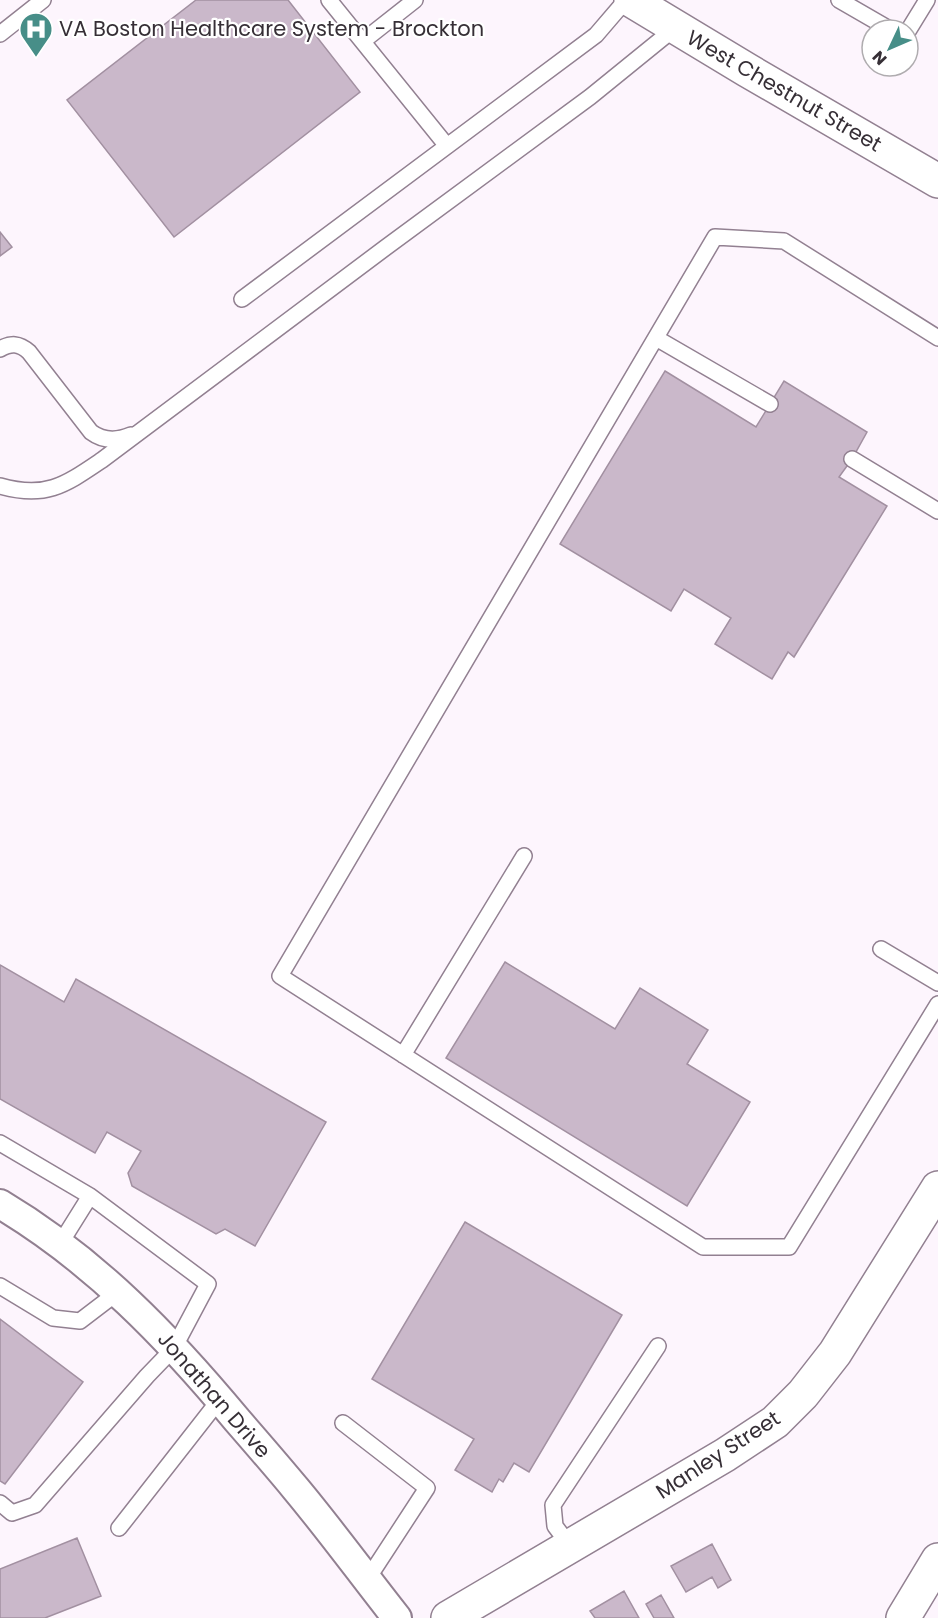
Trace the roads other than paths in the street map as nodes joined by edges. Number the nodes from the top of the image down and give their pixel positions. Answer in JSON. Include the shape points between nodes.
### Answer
{"nodes":[{"id":1,"x":43,"y":0,"type":"edge"},
{"id":2,"x":329,"y":0,"type":"edge"},
{"id":3,"x":415,"y":0,"type":"edge"},
{"id":4,"x":626,"y":0,"type":"edge"},
{"id":5,"x":631,"y":0,"type":"edge"},
{"id":6,"x":839,"y":0,"type":"edge"},
{"id":7,"x":927,"y":0,"type":"edge"},
{"id":8,"x":870,"y":18,"type":"edge"},
{"id":9,"x":916,"y":18,"type":"edge"},
{"id":10,"x":675,"y":28,"type":"junction"},
{"id":11,"x":0,"y":34,"type":"edge"},
{"id":12,"x":363,"y":41,"type":"junction"},
{"id":13,"x":447,"y":146,"type":"junction"},
{"id":14,"x":938,"y":181,"type":"edge"},
{"id":15,"x":242,"y":299,"type":"dead end"},
{"id":16,"x":656,"y":338,"type":"junction"},
{"id":17,"x":938,"y":338,"type":"edge"},
{"id":18,"x":0,"y":349,"type":"edge"},
{"id":19,"x":770,"y":404,"type":"dead end"},
{"id":20,"x":142,"y":429,"type":"junction"},
{"id":21,"x":852,"y":459,"type":"dead end"},
{"id":22,"x":0,"y":486,"type":"edge"},
{"id":23,"x":938,"y":511,"type":"edge"},
{"id":24,"x":524,"y":856,"type":"dead end"},
{"id":25,"x":881,"y":949,"type":"dead end"},
{"id":26,"x":938,"y":983,"type":"edge"},
{"id":27,"x":938,"y":1004,"type":"edge"},
{"id":28,"x":404,"y":1055,"type":"junction"},
{"id":29,"x":0,"y":1143,"type":"edge"},
{"id":30,"x":938,"y":1188,"type":"edge"},
{"id":31,"x":90,"y":1196,"type":"junction"},
{"id":32,"x":0,"y":1204,"type":"edge"},
{"id":33,"x":60,"y":1244,"type":"junction"},
{"id":34,"x":0,"y":1286,"type":"edge"},
{"id":35,"x":118,"y":1292,"type":"junction"},
{"id":36,"x":658,"y":1346,"type":"dead end"},
{"id":37,"x":174,"y":1348,"type":"junction"},
{"id":38,"x":220,"y":1399,"type":"junction"},
{"id":39,"x":343,"y":1423,"type":"dead end"},
{"id":40,"x":0,"y":1503,"type":"edge"},
{"id":41,"x":118,"y":1528,"type":"dead end"},
{"id":42,"x":570,"y":1546,"type":"junction"},
{"id":43,"x":938,"y":1560,"type":"edge"},
{"id":44,"x":367,"y":1580,"type":"junction"},
{"id":45,"x":397,"y":1618,"type":"edge"},
{"id":46,"x":448,"y":1618,"type":"edge"},
{"id":47,"x":903,"y":1618,"type":"edge"}],
"edges":[{"from":1,"to":11,"type":"lane"},
{"from":2,"to":12,"type":"lane"},
{"from":3,"to":12,"type":"lane"},
{"from":4,"to":13,"type":"lane","via":[[596,35]]},
{"from":5,"to":10,"type":"main road","name":"West Chestnut Street"},
{"from":6,"to":8,"type":"lane"},
{"from":7,"to":9,"type":"lane"},
{"from":10,"to":14,"type":"main road","name":"West Chestnut Street"},
{"from":10,"to":20,"type":"lane","via":[[590,98]]},
{"from":12,"to":13,"type":"lane"},
{"from":13,"to":15,"type":"lane"},
{"from":16,"to":17,"type":"lane","via":[[715,237],[784,241]]},
{"from":16,"to":19,"type":"lane"},
{"from":16,"to":28,"type":"lane","via":[[280,976]]},
{"from":18,"to":20,"type":"lane","via":[[13,344],[29,352],[95,435],[114,440]]},
{"from":20,"to":22,"type":"lane","via":[[72,480],[44,491],[26,492]]},
{"from":21,"to":23,"type":"lane"},
{"from":24,"to":28,"type":"lane"},
{"from":25,"to":26,"type":"lane"},
{"from":27,"to":28,"type":"lane","via":[[789,1247],[703,1247]]},
{"from":29,"to":31,"type":"lane"},
{"from":30,"to":42,"type":"main road","name":"Manley Street","via":[[835,1353],[794,1404],[759,1434]]},
{"from":31,"to":33,"type":"lane"},
{"from":31,"to":37,"type":"lane","via":[[208,1284]]},
{"from":32,"to":33,"type":"street","name":"Jonathan Drive"},
{"from":33,"to":35,"type":"street","name":"Jonathan Drive"},
{"from":34,"to":35,"type":"lane","via":[[53,1318],[80,1321]]},
{"from":35,"to":37,"type":"street","name":"Jonathan Drive"},
{"from":36,"to":42,"type":"lane","via":[[553,1505],[555,1526]]},
{"from":37,"to":38,"type":"street","name":"Jonathan Drive"},
{"from":37,"to":40,"type":"lane","via":[[36,1505],[12,1513]]},
{"from":38,"to":41,"type":"lane"},
{"from":38,"to":44,"type":"street","name":"Jonathan Drive"},
{"from":39,"to":44,"type":"lane","via":[[427,1488]]},
{"from":42,"to":46,"type":"main road","name":"Manley Street"},
{"from":43,"to":47,"type":"main road"},
{"from":44,"to":45,"type":"street","name":"Jonathan Drive"}]}
